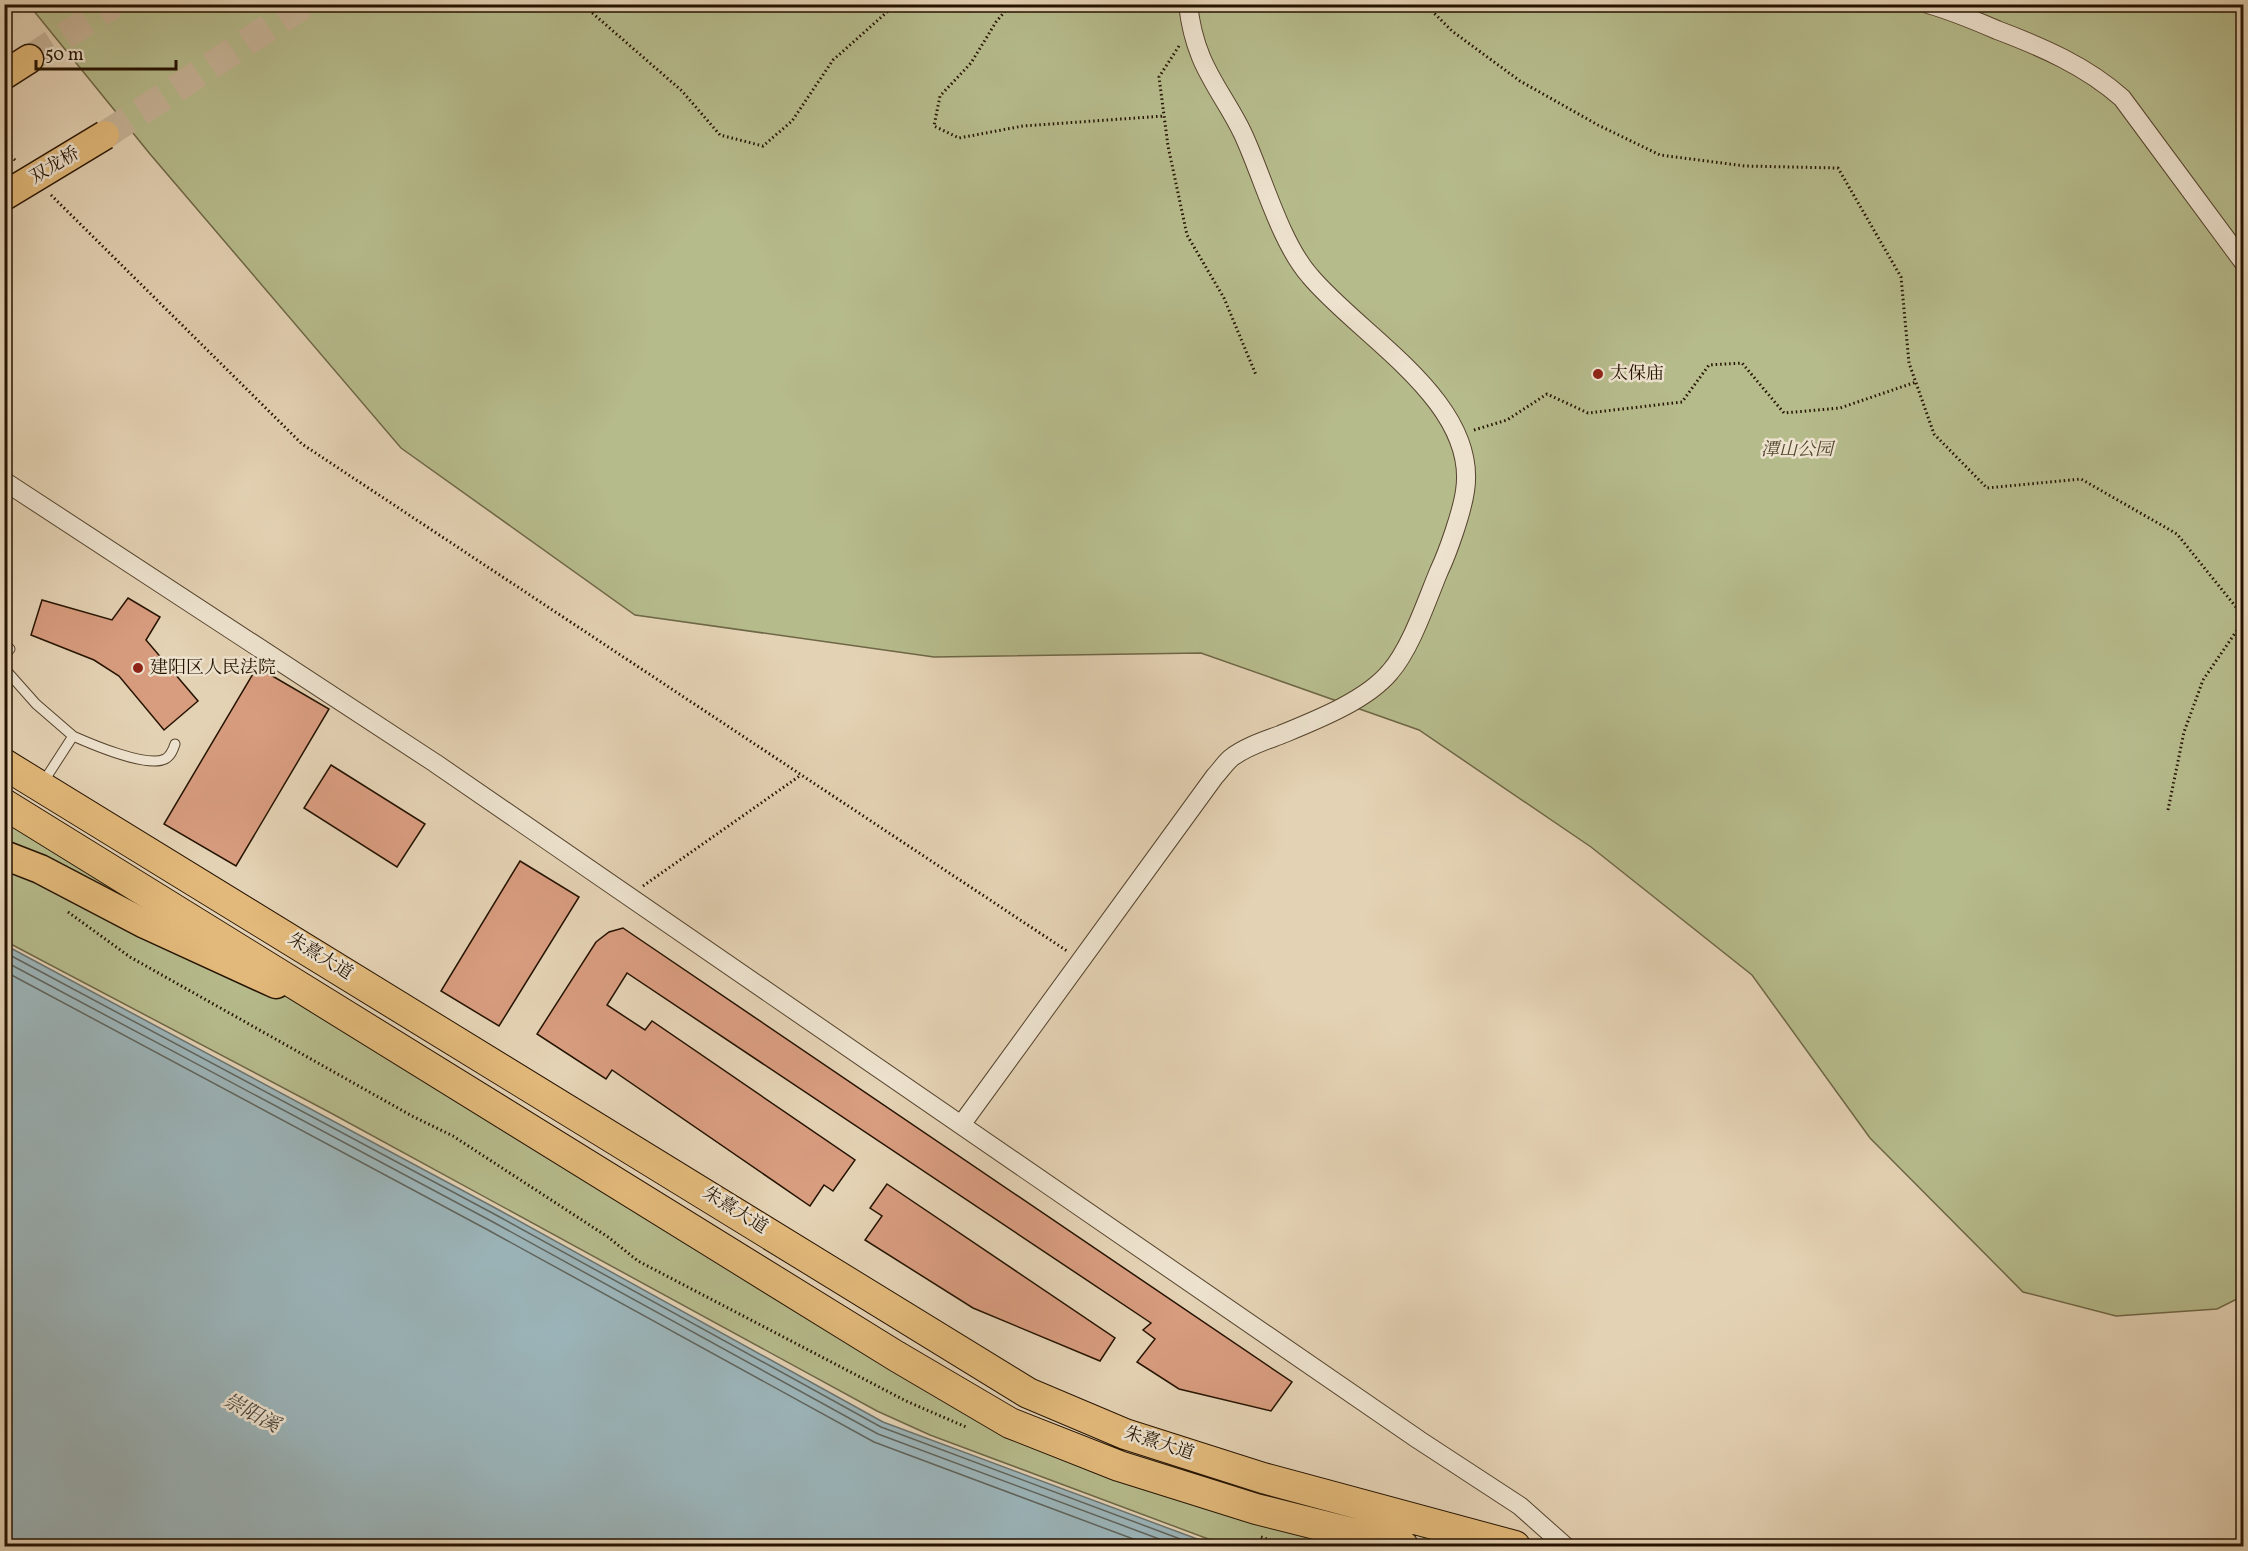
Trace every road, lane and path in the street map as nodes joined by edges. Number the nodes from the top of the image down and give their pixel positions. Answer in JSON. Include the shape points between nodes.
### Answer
{"nodes":[{"id":1,"x":582,"y":4,"type":"edge"},
{"id":2,"x":896,"y":4,"type":"edge"},
{"id":3,"x":1011,"y":4,"type":"edge"},
{"id":4,"x":1188,"y":4,"type":"edge"},
{"id":5,"x":1425,"y":4,"type":"edge"},
{"id":6,"x":1928,"y":4,"type":"edge"},
{"id":7,"x":1191,"y":27,"type":"junction"},
{"id":8,"x":29,"y":59,"type":"tunnel mouth"},
{"id":9,"x":4,"y":75,"type":"edge"},
{"id":10,"x":1164,"y":116,"type":"junction"},
{"id":11,"x":105,"y":135,"type":"tunnel mouth"},
{"id":12,"x":4,"y":150,"type":"edge"},
{"id":13,"x":21,"y":166,"type":"dead end"},
{"id":14,"x":47,"y":192,"type":"dead end"},
{"id":15,"x":4,"y":196,"type":"edge"},
{"id":16,"x":2244,"y":263,"type":"edge"},
{"id":17,"x":1256,"y":375,"type":"dead end"},
{"id":18,"x":1916,"y":382,"type":"junction"},
{"id":19,"x":1456,"y":435,"type":"junction"},
{"id":20,"x":4,"y":481,"type":"edge"},
{"id":21,"x":2244,"y":618,"type":"edge"},
{"id":22,"x":4,"y":668,"type":"edge"},
{"id":23,"x":73,"y":736,"type":"junction"},
{"id":24,"x":175,"y":744,"type":"dead end"},
{"id":25,"x":4,"y":764,"type":"edge"},
{"id":26,"x":801,"y":775,"type":"junction"},
{"id":27,"x":40,"y":786,"type":"junction"},
{"id":28,"x":4,"y":804,"type":"edge"},
{"id":29,"x":2168,"y":810,"type":"dead end"},
{"id":30,"x":4,"y":855,"type":"edge"},
{"id":31,"x":628,"y":896,"type":"junction"},
{"id":32,"x":68,"y":912,"type":"dead end"},
{"id":33,"x":1081,"y":960,"type":"junction"},
{"id":34,"x":353,"y":1020,"type":"junction"},
{"id":35,"x":961,"y":1125,"type":"junction"},
{"id":36,"x":972,"y":1430,"type":"dead end"},
{"id":37,"x":1257,"y":1536,"type":"dead end"},
{"id":38,"x":1287,"y":1546,"type":"edge"},
{"id":39,"x":1403,"y":1546,"type":"edge"},
{"id":40,"x":1515,"y":1546,"type":"edge"},
{"id":41,"x":1565,"y":1546,"type":"edge"}],
"edges":[{"from":1,"to":2,"type":"path","via":[[682,91],[720,135],[763,146],[792,121],[833,60]]},
{"from":3,"to":10,"type":"path","via":[[970,63],[940,96],[934,126],[959,138],[1023,126]]},
{"from":4,"to":7,"type":"street"},
{"from":5,"to":18,"type":"path","via":[[1452,31],[1520,81],[1660,156],[1745,166],[1838,168],[1901,277],[1909,363]]},
{"from":6,"to":16,"type":"street","via":[[2063,57],[2101,79],[2122,98]]},
{"from":7,"to":10,"type":"path","via":[[1159,77]]},
{"from":7,"to":19,"type":"street","via":[[1201,58],[1242,132],[1292,252],[1328,296],[1424,384],[1443,408]]},
{"from":8,"to":9,"type":"main road"},
{"from":10,"to":17,"type":"path","via":[[1187,235],[1224,298]]},
{"from":11,"to":15,"type":"main road","name":"双龙桥","bridge":true},
{"from":12,"to":13,"type":"path"},
{"from":14,"to":26,"type":"path","via":[[302,444]]},
{"from":18,"to":19,"type":"path","via":[[1840,408],[1784,413],[1743,363],[1709,365],[1682,402],[1588,413],[1547,394],[1507,420]]},
{"from":18,"to":21,"type":"path","via":[[1934,434],[1988,488],[2081,479],[2176,534]]},
{"from":19,"to":33,"type":"street","via":[[1465,462],[1465,491],[1444,560],[1402,656],[1390,674],[1370,691],[1333,711],[1231,758]]},
{"from":20,"to":31,"type":"street","via":[[435,763]]},
{"from":21,"to":29,"type":"path","via":[[2203,680],[2184,732]]},
{"from":22,"to":23,"type":"lane","via":[[36,704]]},
{"from":23,"to":24,"type":"lane","via":[[100,748],[157,761],[172,753]]},
{"from":23,"to":27,"type":"lane"},
{"from":25,"to":27,"type":"highway","name":"朱熹大道"},
{"from":26,"to":31,"type":"path"},
{"from":26,"to":33,"type":"path"},
{"from":27,"to":40,"type":"highway","name":"朱熹大道","via":[[1028,1393],[1125,1434],[1263,1478]]},
{"from":28,"to":34,"type":"highway","name":"朱熹大道"},
{"from":30,"to":34,"type":"main road"},
{"from":31,"to":35,"type":"street"},
{"from":32,"to":36,"type":"path","via":[[130,957],[453,1136],[608,1237],[638,1261],[906,1401]]},
{"from":33,"to":35,"type":"street"},
{"from":34,"to":39,"type":"highway","name":"朱熹大道","via":[[1010,1423],[1119,1466],[1256,1509]]},
{"from":35,"to":41,"type":"street","via":[[1520,1506]]},
{"from":37,"to":38,"type":"path"}]}
